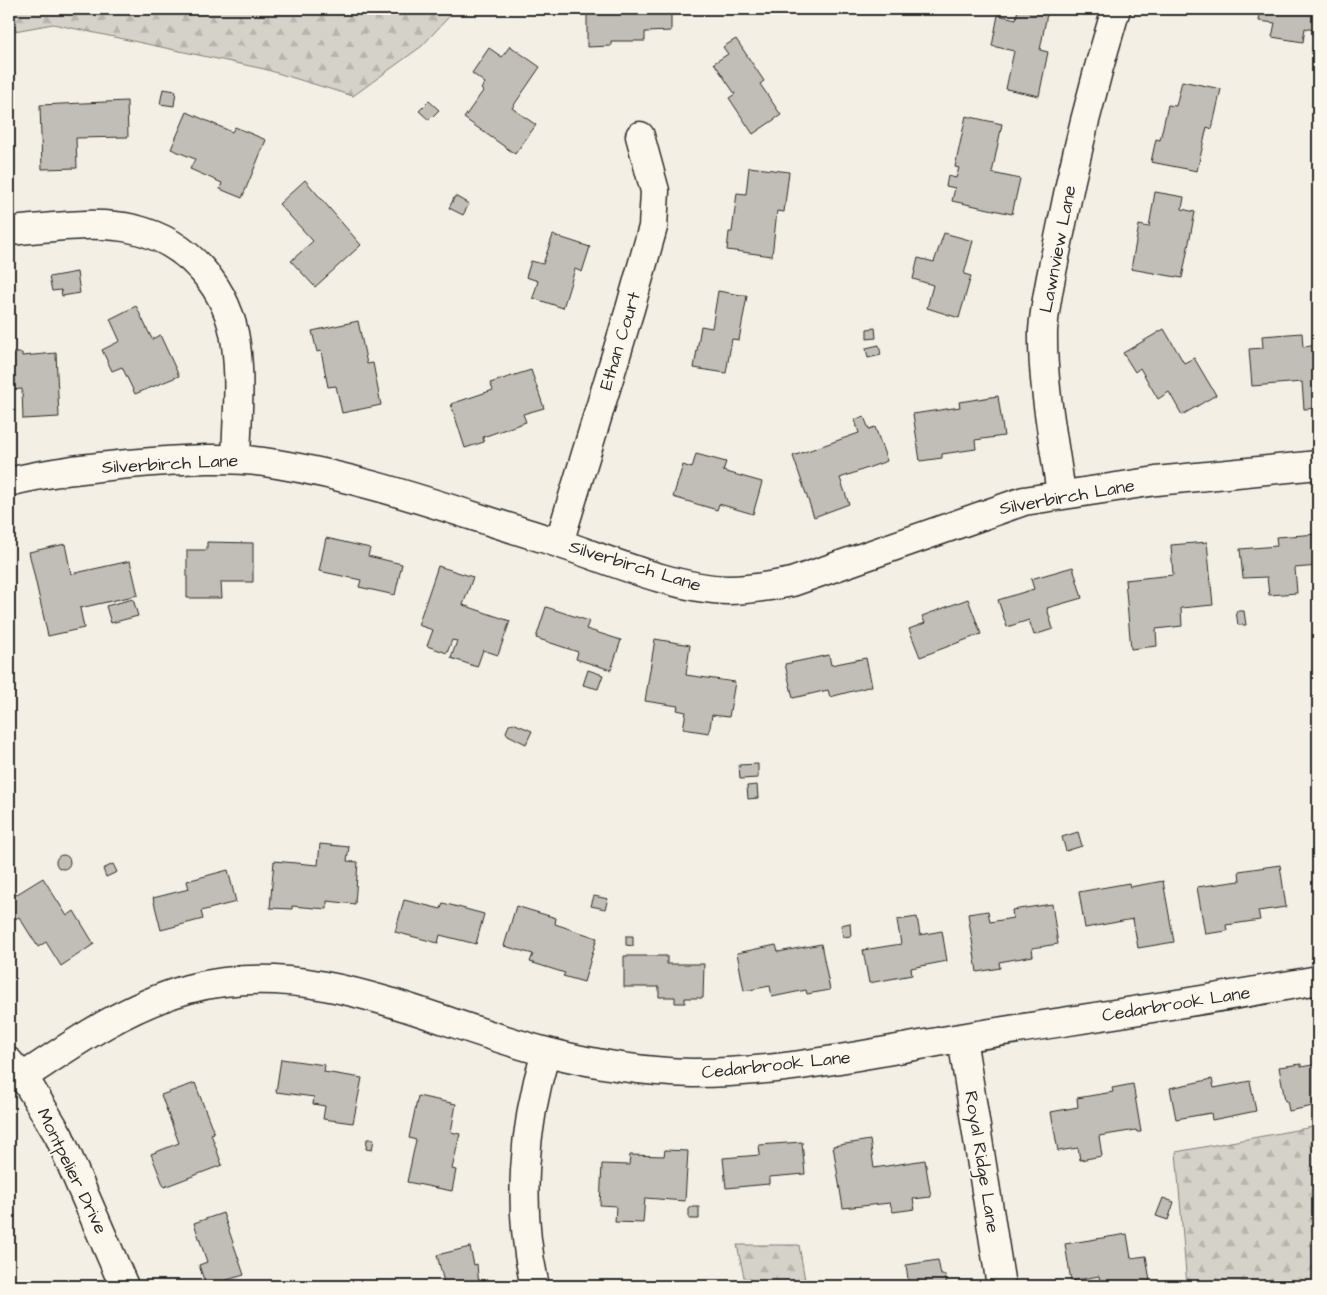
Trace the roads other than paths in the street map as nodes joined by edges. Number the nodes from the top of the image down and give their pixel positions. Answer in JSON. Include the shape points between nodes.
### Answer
{"nodes":[{"id":1,"x":1116,"y":9,"type":"edge"},
{"id":2,"x":640,"y":136,"type":"dead end"},
{"id":3,"x":9,"y":231,"type":"edge"},
{"id":4,"x":236,"y":459,"type":"junction"},
{"id":5,"x":1318,"y":464,"type":"edge"},
{"id":6,"x":9,"y":482,"type":"edge"},
{"id":7,"x":1061,"y":494,"type":"junction"},
{"id":8,"x":558,"y":543,"type":"junction"},
{"id":9,"x":1318,"y":980,"type":"edge"},
{"id":10,"x":962,"y":1038,"type":"junction"},
{"id":11,"x":546,"y":1052,"type":"junction"},
{"id":12,"x":16,"y":1069,"type":"edge"},
{"id":13,"x":124,"y":1286,"type":"edge"},
{"id":14,"x":535,"y":1286,"type":"edge"},
{"id":15,"x":1001,"y":1286,"type":"edge"}],
"edges":[{"from":1,"to":7,"type":"street","name":"Lawnview Lane","via":[[1066,200],[1048,292],[1044,331],[1048,402]]},
{"from":2,"to":8,"type":"street","name":"Ethan Court","via":[[655,191],[653,227]]},
{"from":3,"to":4,"type":"street","via":[[87,226],[133,229],[179,249],[202,268],[222,300],[236,343],[239,374]]},
{"from":4,"to":6,"type":"street","name":"Silverbirch Lane","via":[[114,465]]},
{"from":4,"to":8,"type":"street","name":"Silverbirch Lane","via":[[321,473]]},
{"from":5,"to":7,"type":"street","name":"Silverbirch Lane"},
{"from":7,"to":8,"type":"street","name":"Silverbirch Lane","via":[[996,509],[832,570],[759,588],[728,590],[679,583]]},
{"from":9,"to":10,"type":"street","name":"Cedarbrook Lane"},
{"from":10,"to":11,"type":"street","name":"Cedarbrook Lane","via":[[813,1063],[709,1072],[656,1071]]},
{"from":10,"to":15,"type":"street","name":"Royal Ridge Lane"},
{"from":11,"to":12,"type":"street","name":"Cedarbrook Lane","via":[[334,986],[290,980],[242,980],[190,989],[155,1000]]},
{"from":11,"to":14,"type":"street","via":[[527,1139],[524,1182],[525,1223]]},
{"from":12,"to":13,"type":"street","name":"Montpelier Drive","via":[[59,1136]]}]}
